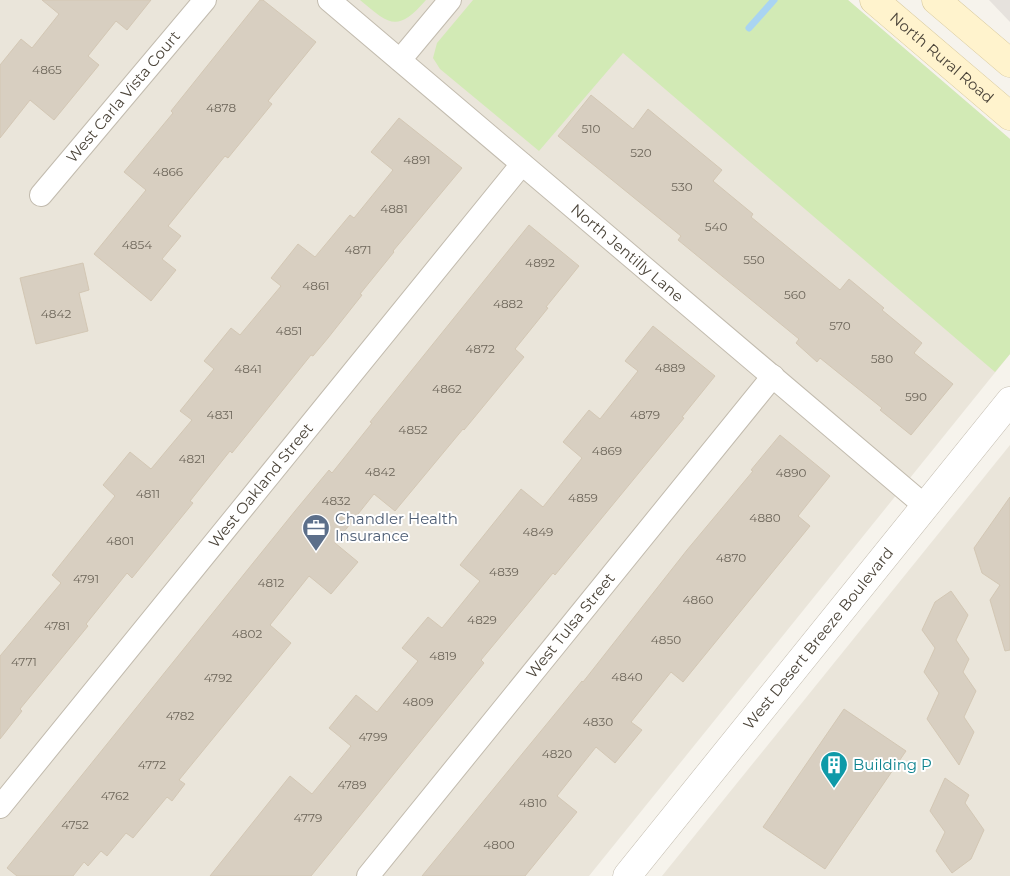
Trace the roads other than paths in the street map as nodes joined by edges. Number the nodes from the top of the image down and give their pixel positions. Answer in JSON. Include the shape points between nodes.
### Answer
{"nodes":[{"id":1,"x":205,"y":0,"type":"edge"},
{"id":2,"x":330,"y":0,"type":"edge"},
{"id":3,"x":450,"y":0,"type":"edge"},
{"id":4,"x":874,"y":0,"type":"edge"},
{"id":5,"x":936,"y":0,"type":"edge"},
{"id":6,"x":400,"y":60,"type":"junction"},
{"id":7,"x":1010,"y":63,"type":"edge"},
{"id":8,"x":1010,"y":116,"type":"edge"},
{"id":9,"x":522,"y":164,"type":"junction"},
{"id":10,"x":41,"y":195,"type":"dead end"},
{"id":11,"x":773,"y":376,"type":"junction"},
{"id":12,"x":1010,"y":401,"type":"edge"},
{"id":13,"x":925,"y":506,"type":"junction"},
{"id":14,"x":0,"y":808,"type":"edge"},
{"id":15,"x":368,"y":876,"type":"edge"},
{"id":16,"x":627,"y":876,"type":"edge"}],
"edges":[{"from":1,"to":10,"type":"street","name":"West Carla Vista Court"},
{"from":2,"to":6,"type":"street","name":"North Jentilly Lane"},
{"from":3,"to":6,"type":"street"},
{"from":4,"to":8,"type":"main road","name":"North Rural Road"},
{"from":5,"to":7,"type":"main road"},
{"from":6,"to":9,"type":"street","name":"North Jentilly Lane"},
{"from":9,"to":11,"type":"street","name":"North Jentilly Lane"},
{"from":9,"to":14,"type":"street","name":"West Oakland Street"},
{"from":11,"to":13,"type":"street","name":"North Jentilly Lane"},
{"from":11,"to":15,"type":"street","name":"West Tulsa Street"},
{"from":12,"to":13,"type":"street","name":"West Desert Breeze Boulevard"},
{"from":13,"to":16,"type":"street","name":"West Desert Breeze Boulevard"}]}
